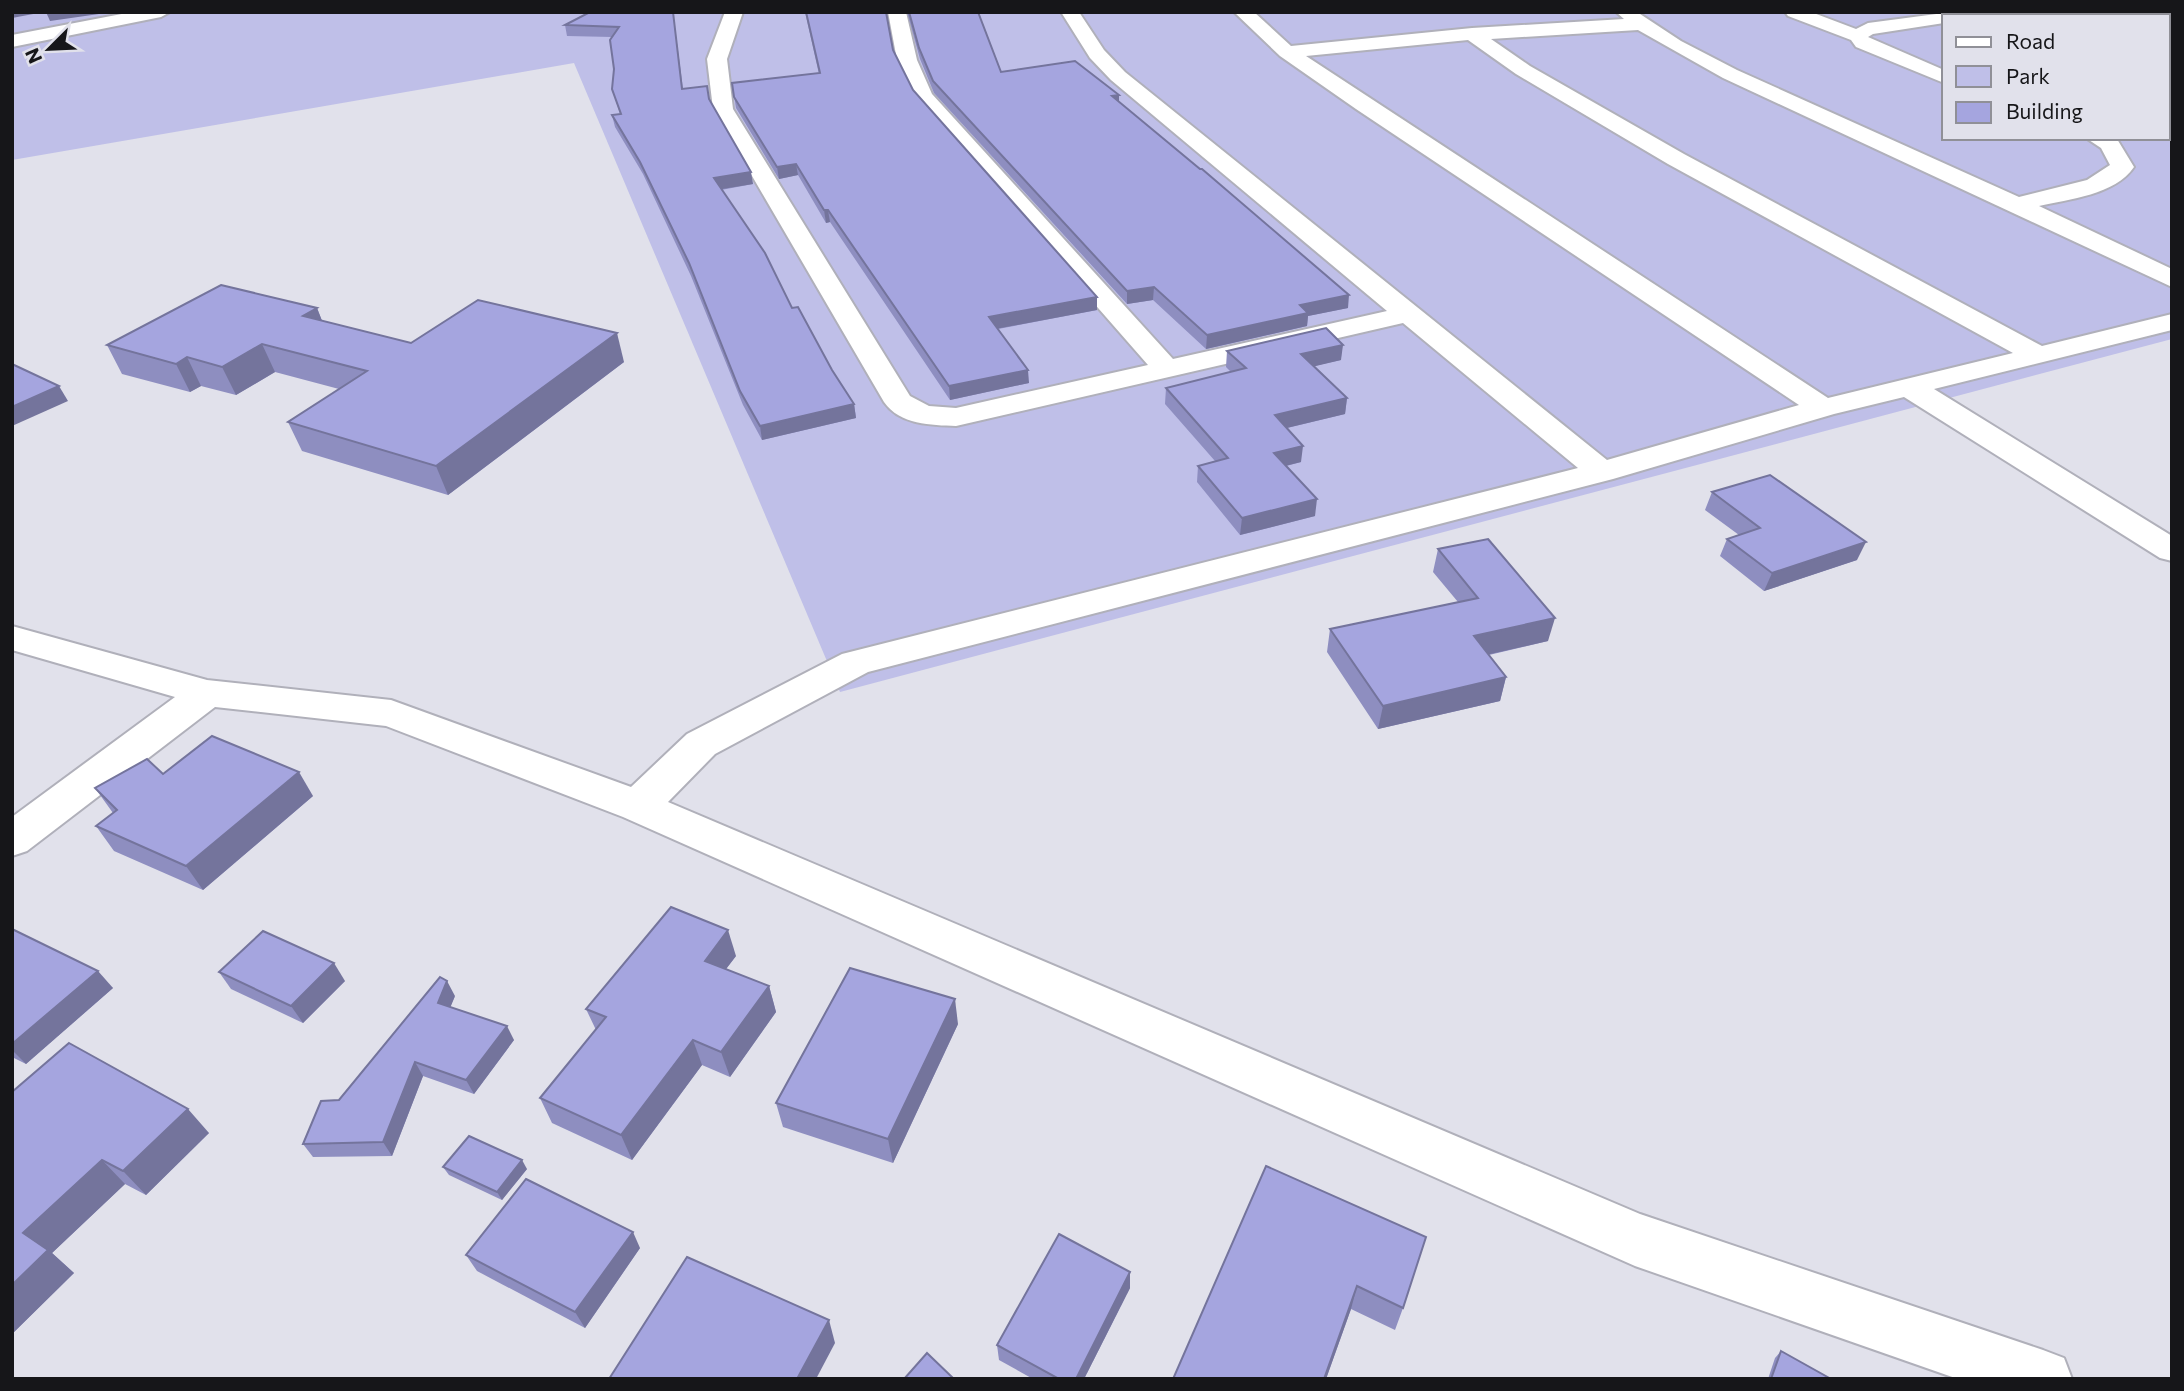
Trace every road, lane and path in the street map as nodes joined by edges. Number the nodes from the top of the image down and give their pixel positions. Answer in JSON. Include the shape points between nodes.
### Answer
{"nodes":[{"id":1,"x":161,"y":12,"type":"edge"},
{"id":2,"x":734,"y":12,"type":"edge"},
{"id":3,"x":897,"y":12,"type":"edge"},
{"id":4,"x":1070,"y":12,"type":"edge"},
{"id":5,"x":1243,"y":12,"type":"edge"},
{"id":6,"x":1794,"y":12,"type":"edge"},
{"id":7,"x":1633,"y":18,"type":"edge"},
{"id":8,"x":1942,"y":18,"type":"edge"},
{"id":9,"x":12,"y":19,"type":"edge"},
{"id":10,"x":1472,"y":34,"type":"junction"},
{"id":11,"x":1858,"y":36,"type":"junction"},
{"id":12,"x":32,"y":37,"type":"junction"},
{"id":13,"x":12,"y":41,"type":"edge"},
{"id":14,"x":1287,"y":52,"type":"junction"},
{"id":15,"x":1942,"y":76,"type":"edge"},
{"id":16,"x":2100,"y":140,"type":"edge"},
{"id":17,"x":2019,"y":204,"type":"junction"},
{"id":18,"x":2172,"y":279,"type":"edge"},
{"id":19,"x":1408,"y":314,"type":"junction"},
{"id":20,"x":2172,"y":322,"type":"edge"},
{"id":21,"x":2038,"y":355,"type":"junction"},
{"id":22,"x":1166,"y":368,"type":"junction"},
{"id":23,"x":1909,"y":387,"type":"junction"},
{"id":24,"x":1823,"y":408,"type":"junction"},
{"id":25,"x":1602,"y":472,"type":"junction"},
{"id":26,"x":2172,"y":551,"type":"edge"},
{"id":27,"x":12,"y":638,"type":"edge"},
{"id":28,"x":207,"y":693,"type":"junction"},
{"id":29,"x":638,"y":806,"type":"junction"},
{"id":30,"x":12,"y":840,"type":"edge"},
{"id":31,"x":2043,"y":1379,"type":"edge"}],
"edges":[{"from":1,"to":12,"type":"street"},
{"from":2,"to":22,"type":"street","via":[[717,58],[723,108],[900,402],[923,415],[956,417]]},
{"from":3,"to":22,"type":"street","via":[[907,60],[923,96]]},
{"from":4,"to":19,"type":"street","via":[[1097,54],[1118,76]]},
{"from":5,"to":14,"type":"street"},
{"from":6,"to":11,"type":"street"},
{"from":7,"to":10,"type":"street"},
{"from":7,"to":17,"type":"street","via":[[1726,71]]},
{"from":8,"to":11,"type":"street","via":[[1868,29]]},
{"from":9,"to":12,"type":"street"},
{"from":10,"to":14,"type":"street"},
{"from":10,"to":21,"type":"street","via":[[1676,159]]},
{"from":11,"to":15,"type":"street","via":[[1863,43]]},
{"from":12,"to":13,"type":"street"},
{"from":14,"to":24,"type":"street"},
{"from":16,"to":17,"type":"street","via":[[2109,144],[2123,166],[2095,185]]},
{"from":17,"to":18,"type":"street"},
{"from":19,"to":22,"type":"street"},
{"from":19,"to":25,"type":"street"},
{"from":20,"to":21,"type":"street"},
{"from":21,"to":23,"type":"street"},
{"from":23,"to":24,"type":"street"},
{"from":23,"to":26,"type":"street"},
{"from":24,"to":25,"type":"street"},
{"from":25,"to":29,"type":"street","via":[[855,663],[701,744]]},
{"from":27,"to":28,"type":"street"},
{"from":28,"to":29,"type":"street","via":[[391,713]]},
{"from":28,"to":30,"type":"street"},
{"from":29,"to":31,"type":"street","via":[[1635,1239]]}]}
